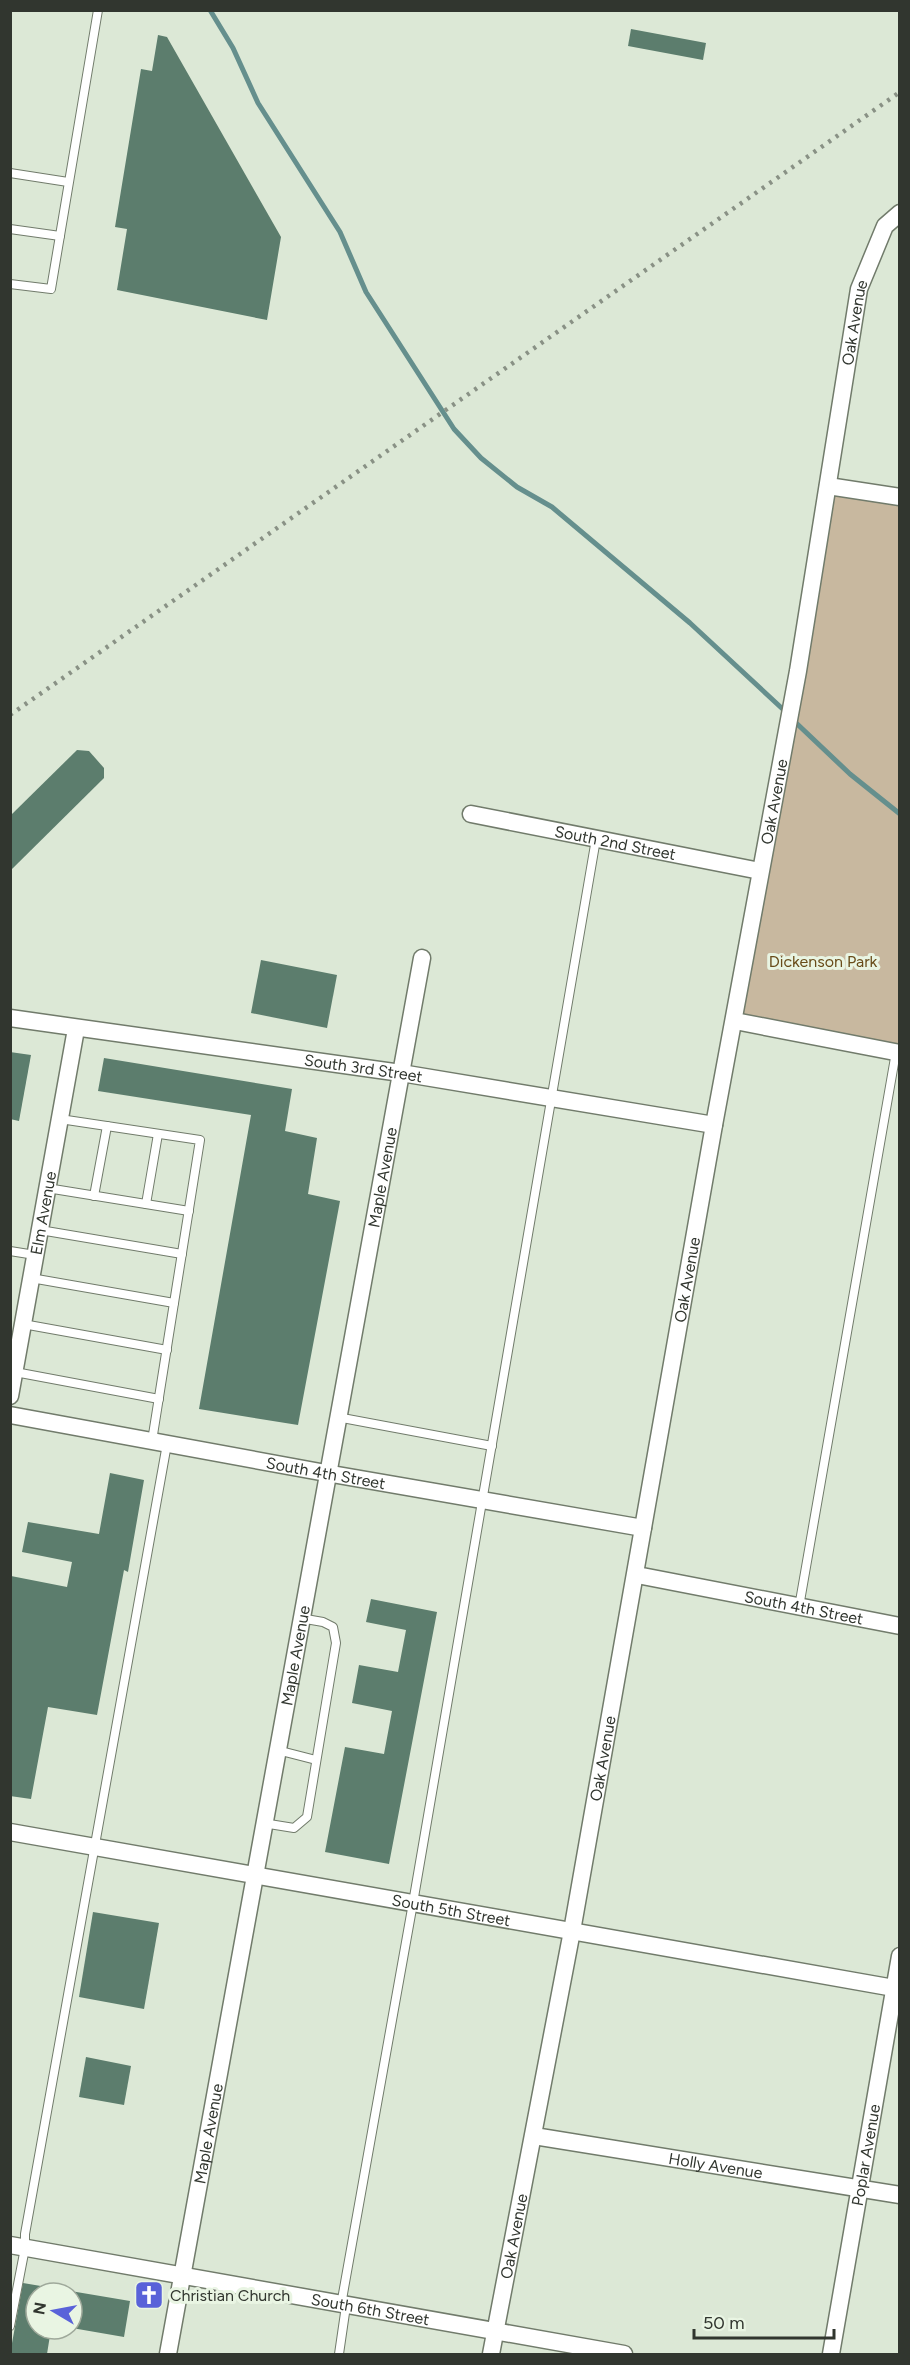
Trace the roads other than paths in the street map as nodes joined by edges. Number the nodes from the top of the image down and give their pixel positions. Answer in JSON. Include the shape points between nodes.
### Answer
{"nodes":[{"id":1,"x":98,"y":10,"type":"edge"},
{"id":2,"x":10,"y":173,"type":"edge"},
{"id":3,"x":68,"y":182,"type":"junction"},
{"id":4,"x":900,"y":213,"type":"edge"},
{"id":5,"x":10,"y":229,"type":"edge"},
{"id":6,"x":60,"y":236,"type":"junction"},
{"id":7,"x":10,"y":284,"type":"edge"},
{"id":8,"x":828,"y":486,"type":"junction"},
{"id":9,"x":900,"y":497,"type":"edge"},
{"id":10,"x":471,"y":814,"type":"dead end"},
{"id":11,"x":596,"y":839,"type":"junction"},
{"id":12,"x":760,"y":871,"type":"junction"},
{"id":13,"x":422,"y":958,"type":"dead end"},
{"id":14,"x":10,"y":1018,"type":"edge"},
{"id":15,"x":735,"y":1022,"type":"junction"},
{"id":16,"x":76,"y":1029,"type":"junction"},
{"id":17,"x":898,"y":1053,"type":"edge"},
{"id":18,"x":401,"y":1073,"type":"junction"},
{"id":19,"x":552,"y":1099,"type":"junction"},
{"id":20,"x":60,"y":1119,"type":"junction"},
{"id":21,"x":714,"y":1125,"type":"junction"},
{"id":22,"x":107,"y":1126,"type":"junction"},
{"id":23,"x":158,"y":1134,"type":"junction"},
{"id":24,"x":47,"y":1188,"type":"junction"},
{"id":25,"x":94,"y":1196,"type":"junction"},
{"id":26,"x":146,"y":1204,"type":"junction"},
{"id":27,"x":189,"y":1211,"type":"junction"},
{"id":28,"x":40,"y":1230,"type":"junction"},
{"id":29,"x":10,"y":1251,"type":"edge"},
{"id":30,"x":182,"y":1254,"type":"junction"},
{"id":31,"x":35,"y":1256,"type":"junction"},
{"id":32,"x":31,"y":1278,"type":"junction"},
{"id":33,"x":174,"y":1303,"type":"junction"},
{"id":34,"x":23,"y":1324,"type":"junction"},
{"id":35,"x":167,"y":1350,"type":"junction"},
{"id":36,"x":15,"y":1372,"type":"junction"},
{"id":37,"x":10,"y":1396,"type":"edge"},
{"id":38,"x":159,"y":1399,"type":"junction"},
{"id":39,"x":10,"y":1415,"type":"edge"},
{"id":40,"x":336,"y":1417,"type":"junction"},
{"id":41,"x":159,"y":1442,"type":"junction"},
{"id":42,"x":492,"y":1446,"type":"junction"},
{"id":43,"x":326,"y":1473,"type":"junction"},
{"id":44,"x":483,"y":1500,"type":"junction"},
{"id":45,"x":643,"y":1528,"type":"junction"},
{"id":46,"x":637,"y":1575,"type":"junction"},
{"id":47,"x":799,"y":1606,"type":"junction"},
{"id":48,"x":300,"y":1618,"type":"junction"},
{"id":49,"x":900,"y":1626,"type":"edge"},
{"id":50,"x":276,"y":1750,"type":"junction"},
{"id":51,"x":316,"y":1760,"type":"junction"},
{"id":52,"x":263,"y":1823,"type":"junction"},
{"id":53,"x":10,"y":1832,"type":"edge"},
{"id":54,"x":95,"y":1847,"type":"junction"},
{"id":55,"x":254,"y":1875,"type":"junction"},
{"id":56,"x":413,"y":1903,"type":"junction"},
{"id":57,"x":572,"y":1931,"type":"junction"},
{"id":58,"x":900,"y":1956,"type":"edge"},
{"id":59,"x":894,"y":1988,"type":"junction"},
{"id":60,"x":534,"y":2136,"type":"junction"},
{"id":61,"x":861,"y":2188,"type":"junction"},
{"id":62,"x":900,"y":2195,"type":"edge"},
{"id":63,"x":18,"y":2247,"type":"edge"},
{"id":64,"x":183,"y":2277,"type":"junction"},
{"id":65,"x":344,"y":2306,"type":"junction"},
{"id":66,"x":10,"y":2326,"type":"edge"},
{"id":67,"x":495,"y":2332,"type":"junction"},
{"id":68,"x":168,"y":2355,"type":"edge"},
{"id":69,"x":339,"y":2355,"type":"edge"},
{"id":70,"x":491,"y":2355,"type":"edge"},
{"id":71,"x":624,"y":2355,"type":"edge"},
{"id":72,"x":831,"y":2355,"type":"edge"}],
"edges":[{"from":1,"to":3,"type":"lane"},
{"from":2,"to":3,"type":"lane"},
{"from":3,"to":6,"type":"lane"},
{"from":4,"to":8,"type":"street","name":"Oak Avenue","via":[[885,226],[859,289]]},
{"from":5,"to":6,"type":"lane"},
{"from":6,"to":7,"type":"lane","via":[[51,289]]},
{"from":8,"to":9,"type":"street"},
{"from":8,"to":12,"type":"street","name":"Oak Avenue"},
{"from":10,"to":11,"type":"street","name":"South 2nd Street"},
{"from":11,"to":12,"type":"street","name":"South 2nd Street"},
{"from":11,"to":19,"type":"lane"},
{"from":12,"to":15,"type":"street","name":"Oak Avenue"},
{"from":13,"to":18,"type":"street","name":"Maple Avenue"},
{"from":14,"to":16,"type":"street","name":"South 3rd Street"},
{"from":15,"to":17,"type":"street"},
{"from":15,"to":21,"type":"street","name":"Oak Avenue"},
{"from":16,"to":18,"type":"street","name":"South 3rd Street"},
{"from":16,"to":20,"type":"street","name":"Elm Avenue"},
{"from":17,"to":47,"type":"lane"},
{"from":18,"to":19,"type":"street","name":"South 3rd Street"},
{"from":18,"to":40,"type":"street","name":"Maple Avenue"},
{"from":19,"to":21,"type":"street","name":"South 3rd Street"},
{"from":19,"to":42,"type":"lane"},
{"from":20,"to":22,"type":"lane"},
{"from":20,"to":24,"type":"street","name":"Elm Avenue"},
{"from":21,"to":45,"type":"street","name":"Oak Avenue"},
{"from":22,"to":23,"type":"lane"},
{"from":22,"to":25,"type":"lane"},
{"from":23,"to":26,"type":"lane"},
{"from":23,"to":27,"type":"lane","via":[[200,1140]]},
{"from":24,"to":25,"type":"lane"},
{"from":24,"to":28,"type":"street","name":"Elm Avenue"},
{"from":25,"to":26,"type":"lane"},
{"from":26,"to":27,"type":"lane"},
{"from":27,"to":30,"type":"lane"},
{"from":28,"to":30,"type":"lane"},
{"from":28,"to":31,"type":"street","name":"Elm Avenue"},
{"from":29,"to":31,"type":"lane"},
{"from":30,"to":33,"type":"lane"},
{"from":31,"to":32,"type":"street","name":"Elm Avenue"},
{"from":32,"to":33,"type":"lane"},
{"from":32,"to":34,"type":"street","name":"Elm Avenue"},
{"from":33,"to":35,"type":"lane"},
{"from":34,"to":35,"type":"lane"},
{"from":34,"to":36,"type":"street","name":"Elm Avenue"},
{"from":35,"to":38,"type":"lane"},
{"from":36,"to":37,"type":"street","name":"Elm Avenue"},
{"from":36,"to":38,"type":"lane"},
{"from":38,"to":41,"type":"lane"},
{"from":39,"to":41,"type":"street","name":"South 4th Street"},
{"from":40,"to":42,"type":"lane"},
{"from":40,"to":43,"type":"street","name":"Maple Avenue"},
{"from":41,"to":43,"type":"street","name":"South 4th Street"},
{"from":41,"to":54,"type":"lane"},
{"from":42,"to":44,"type":"lane"},
{"from":43,"to":44,"type":"street","name":"South 4th Street"},
{"from":43,"to":48,"type":"street","name":"Maple Avenue"},
{"from":44,"to":45,"type":"street","name":"South 4th Street"},
{"from":44,"to":56,"type":"lane"},
{"from":45,"to":46,"type":"street","name":"Oak Avenue"},
{"from":46,"to":47,"type":"street","name":"South 4th Street"},
{"from":46,"to":57,"type":"street","name":"Oak Avenue"},
{"from":47,"to":49,"type":"street","name":"South 4th Street"},
{"from":48,"to":50,"type":"street","name":"Maple Avenue"},
{"from":48,"to":51,"type":"lane","via":[[333,1627],[336,1643]]},
{"from":50,"to":51,"type":"lane"},
{"from":50,"to":52,"type":"street","name":"Maple Avenue"},
{"from":51,"to":52,"type":"lane","via":[[306,1818],[294,1828]]},
{"from":52,"to":55,"type":"street","name":"Maple Avenue"},
{"from":53,"to":54,"type":"street","name":"South 5th Street"},
{"from":54,"to":55,"type":"street","name":"South 5th Street"},
{"from":54,"to":63,"type":"lane","via":[[25,2234]]},
{"from":55,"to":56,"type":"street","name":"South 5th Street"},
{"from":55,"to":64,"type":"street","name":"Maple Avenue"},
{"from":56,"to":57,"type":"street","name":"South 5th Street"},
{"from":56,"to":65,"type":"lane"},
{"from":57,"to":59,"type":"street","name":"South 5th Street"},
{"from":57,"to":60,"type":"street","name":"Oak Avenue"},
{"from":58,"to":59,"type":"street","name":"Poplar Avenue"},
{"from":59,"to":61,"type":"street","name":"Poplar Avenue"},
{"from":60,"to":61,"type":"street","name":"Holly Avenue"},
{"from":60,"to":67,"type":"street","name":"Oak Avenue"},
{"from":61,"to":62,"type":"street","name":"Holly Avenue"},
{"from":61,"to":72,"type":"street","name":"Poplar Avenue"},
{"from":63,"to":64,"type":"street","name":"South 6th Street"},
{"from":63,"to":66,"type":"lane"},
{"from":64,"to":65,"type":"street","name":"South 6th Street"},
{"from":64,"to":68,"type":"street","name":"Maple Avenue"},
{"from":65,"to":67,"type":"street","name":"South 6th Street"},
{"from":65,"to":69,"type":"lane"},
{"from":67,"to":70,"type":"street","name":"Oak Avenue"},
{"from":67,"to":71,"type":"street","name":"South 6th Street"}]}
